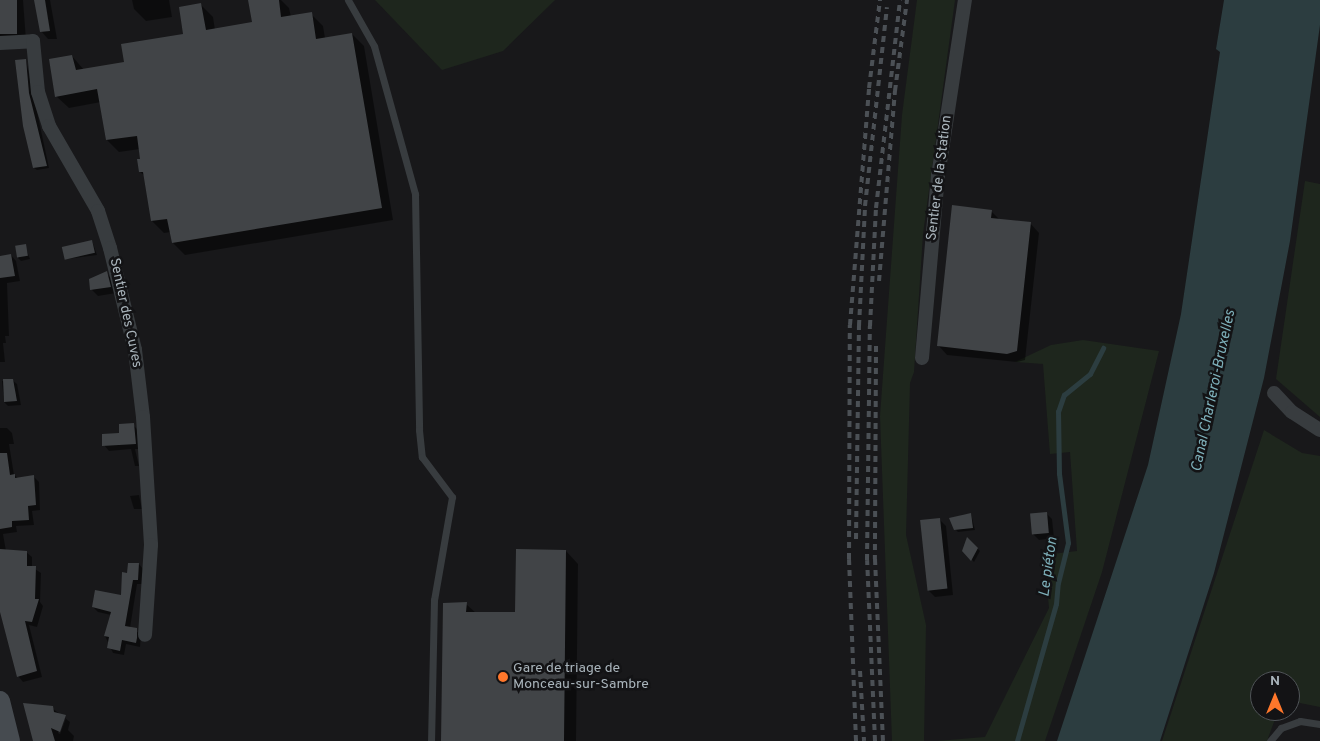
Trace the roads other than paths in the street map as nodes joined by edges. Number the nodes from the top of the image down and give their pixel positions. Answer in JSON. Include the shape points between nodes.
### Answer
{"nodes":[{"id":1,"x":348,"y":0,"type":"edge"},
{"id":2,"x":965,"y":0,"type":"edge"},
{"id":3,"x":0,"y":44,"type":"edge"},
{"id":4,"x":922,"y":358,"type":"dead end"},
{"id":5,"x":1274,"y":393,"type":"dead end"},
{"id":6,"x":1320,"y":430,"type":"edge"},
{"id":7,"x":145,"y":635,"type":"dead end"},
{"id":8,"x":0,"y":702,"type":"edge"},
{"id":9,"x":1320,"y":724,"type":"edge"},
{"id":10,"x":10,"y":741,"type":"edge"},
{"id":11,"x":431,"y":741,"type":"edge"},
{"id":12,"x":1270,"y":741,"type":"edge"}],
"edges":[{"from":1,"to":11,"type":"lane","via":[[374,46],[415,194],[422,457],[452,497],[434,600]]},
{"from":2,"to":4,"type":"street","name":"Sentier de la Station","via":[[938,176]]},
{"from":3,"to":7,"type":"street","name":"Sentier des Cuves","via":[[33,41],[38,92],[49,126],[98,211],[110,248],[135,350],[143,417],[151,545]]},
{"from":5,"to":6,"type":"street","via":[[1292,412]]},
{"from":8,"to":10,"type":"main road"},
{"from":9,"to":12,"type":"lane","via":[[1294,724],[1281,728]]}]}
